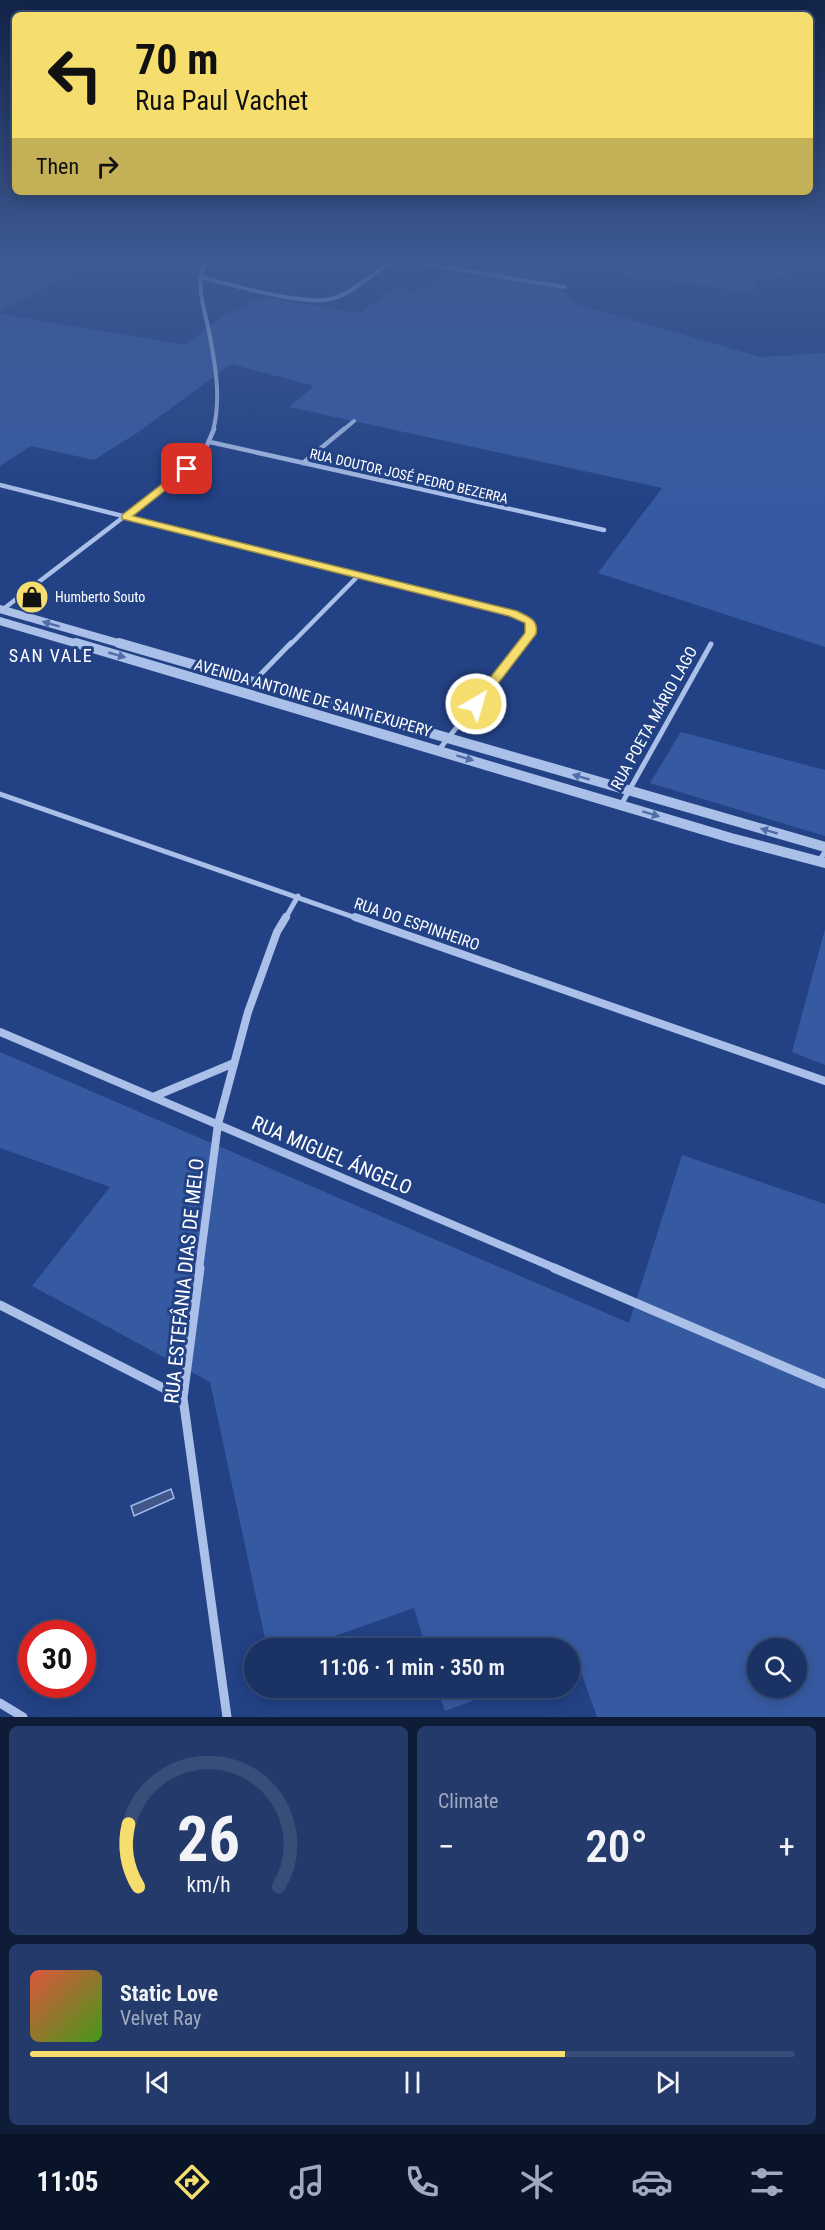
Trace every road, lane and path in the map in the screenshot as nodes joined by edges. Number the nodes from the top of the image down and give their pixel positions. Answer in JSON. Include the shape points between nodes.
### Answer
{"nodes":[{"id":1,"x":210,"y":343,"type":"edge"},
{"id":2,"x":354,"y":421,"type":"dead end"},
{"id":3,"x":210,"y":442,"type":"junction"},
{"id":4,"x":303,"y":462,"type":"junction"},
{"id":5,"x":0,"y":485,"type":"edge"},
{"id":6,"x":125,"y":517,"type":"junction"},
{"id":7,"x":604,"y":530,"type":"dead end"},
{"id":8,"x":358,"y":576,"type":"junction"},
{"id":9,"x":1,"y":610,"type":"edge"},
{"id":10,"x":0,"y":621,"type":"edge"},
{"id":11,"x":711,"y":644,"type":"dead end"},
{"id":12,"x":253,"y":682,"type":"junction"},
{"id":13,"x":448,"y":739,"type":"junction"},
{"id":14,"x":438,"y":750,"type":"junction"},
{"id":15,"x":630,"y":791,"type":"junction"},
{"id":16,"x":0,"y":794,"type":"edge"},
{"id":17,"x":621,"y":805,"type":"junction"},
{"id":18,"x":825,"y":847,"type":"edge"},
{"id":19,"x":825,"y":852,"type":"edge"},
{"id":20,"x":822,"y":862,"type":"edge"},
{"id":21,"x":298,"y":896,"type":"junction"},
{"id":22,"x":0,"y":1032,"type":"edge"},
{"id":23,"x":234,"y":1063,"type":"junction"},
{"id":24,"x":825,"y":1080,"type":"edge"},
{"id":25,"x":153,"y":1097,"type":"junction"},
{"id":26,"x":218,"y":1124,"type":"junction"},
{"id":27,"x":0,"y":1305,"type":"edge"},
{"id":28,"x":825,"y":1384,"type":"edge"},
{"id":29,"x":183,"y":1398,"type":"junction"},
{"id":30,"x":0,"y":1703,"type":"edge"},
{"id":31,"x":23,"y":1717,"type":"edge"},
{"id":32,"x":227,"y":1717,"type":"edge"}],
"edges":[{"from":1,"to":3,"type":"street","via":[[217,388]]},
{"from":2,"to":4,"type":"street"},
{"from":3,"to":4,"type":"street","name":"RUA DOUTOR JOSÉ PEDRO BEZERRA"},
{"from":3,"to":6,"type":"street","via":[[202,457]]},
{"from":4,"to":7,"type":"street","name":"RUA DOUTOR JOSÉ PEDRO BEZERRA"},
{"from":5,"to":6,"type":"street"},
{"from":6,"to":8,"type":"street"},
{"from":6,"to":9,"type":"street"},
{"from":8,"to":12,"type":"street"},
{"from":8,"to":13,"type":"street","via":[[529,621],[530,634]]},
{"from":12,"to":9,"type":"street","name":"AVENIDA ANTOINE DE SAINT EXUPERY","one_way":true},
{"from":10,"to":14,"type":"street","name":"AVENIDA ANTOINE DE SAINT EXUPERY","one_way":true},
{"from":11,"to":15,"type":"street","name":"RUA POETA MÁRIO LAGO"},
{"from":12,"to":13,"type":"street","name":"AVENIDA ANTOINE DE SAINT EXUPERY"},
{"from":13,"to":14,"type":"street"},
{"from":15,"to":13,"type":"street","name":"AVENIDA ANTOINE DE SAINT EXUPERY","one_way":true},
{"from":14,"to":17,"type":"street","name":"AVENIDA ANTOINE DE SAINT EXUPERY","one_way":true},
{"from":15,"to":17,"type":"street","name":"RUA POETA MÁRIO LAGO"},
{"from":18,"to":15,"type":"street","name":"AVENIDA ANTOINE DE SAINT EXUPERY","one_way":true},
{"from":16,"to":21,"type":"street","name":"RUA DO ESPINHEIRO"},
{"from":17,"to":20,"type":"street","name":"AVENIDA ANTOINE DE SAINT EXUPERY","one_way":true},
{"from":19,"to":20,"type":"street"},
{"from":21,"to":23,"type":"street","name":"RUA ESTEFÂNIA DIAS DE MELO","via":[[261,973]]},
{"from":21,"to":24,"type":"street","name":"RUA DO ESPINHEIRO"},
{"from":22,"to":25,"type":"street","name":"RUA MIGUEL ÁNGELO"},
{"from":23,"to":25,"type":"street"},
{"from":23,"to":26,"type":"street","name":"RUA ESTEFÂNIA DIAS DE MELO"},
{"from":25,"to":26,"type":"street","name":"RUA MIGUEL ÁNGELO"},
{"from":26,"to":28,"type":"street","name":"RUA MIGUEL ÁNGELO"},
{"from":26,"to":29,"type":"street","name":"RUA ESTEFÂNIA DIAS DE MELO"},
{"from":27,"to":29,"type":"street"},
{"from":29,"to":32,"type":"street","name":"RUA ESTEFÂNIA DIAS DE MELO"},
{"from":30,"to":31,"type":"street"}]}
